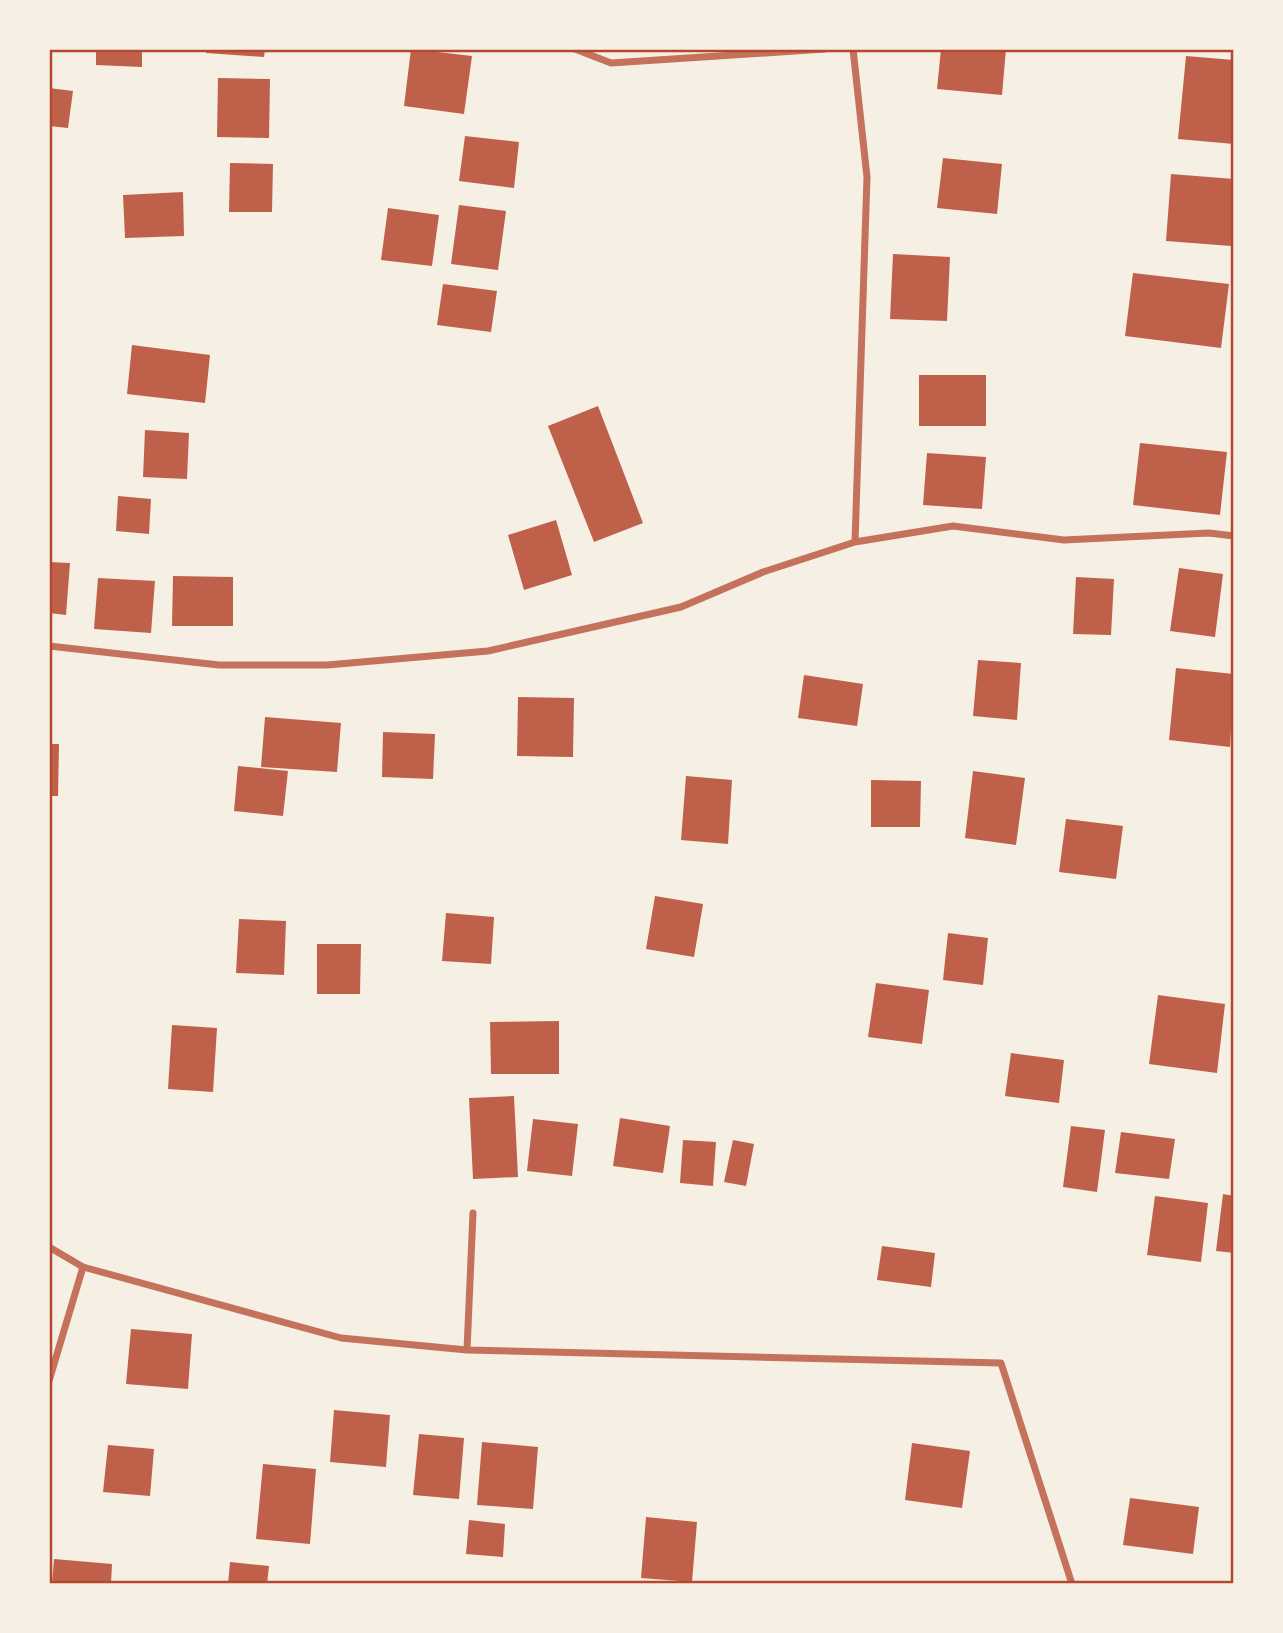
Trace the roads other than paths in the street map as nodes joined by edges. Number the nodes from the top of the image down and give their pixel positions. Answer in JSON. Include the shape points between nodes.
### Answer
{"nodes":[{"id":1,"x":575,"y":49,"type":"edge"},
{"id":2,"x":825,"y":49,"type":"edge"},
{"id":3,"x":853,"y":49,"type":"edge"},
{"id":4,"x":1234,"y":536,"type":"edge"},
{"id":5,"x":855,"y":542,"type":"junction"},
{"id":6,"x":49,"y":646,"type":"edge"},
{"id":7,"x":473,"y":1213,"type":"dead end"},
{"id":8,"x":49,"y":1247,"type":"edge"},
{"id":9,"x":83,"y":1267,"type":"junction"},
{"id":10,"x":467,"y":1350,"type":"junction"},
{"id":11,"x":49,"y":1381,"type":"edge"},
{"id":12,"x":1072,"y":1584,"type":"edge"}],
"edges":[{"from":1,"to":2,"type":"street","via":[[611,63]]},
{"from":3,"to":5,"type":"street","via":[[867,177]]},
{"from":4,"to":5,"type":"street","via":[[1209,533],[1064,540],[953,526]]},
{"from":5,"to":6,"type":"street","via":[[763,572],[681,607],[488,650],[327,665],[232,665]]},
{"from":7,"to":10,"type":"street"},
{"from":8,"to":9,"type":"street"},
{"from":9,"to":10,"type":"street","via":[[341,1338]]},
{"from":9,"to":11,"type":"street"},
{"from":10,"to":12,"type":"street","via":[[1001,1363]]}]}
